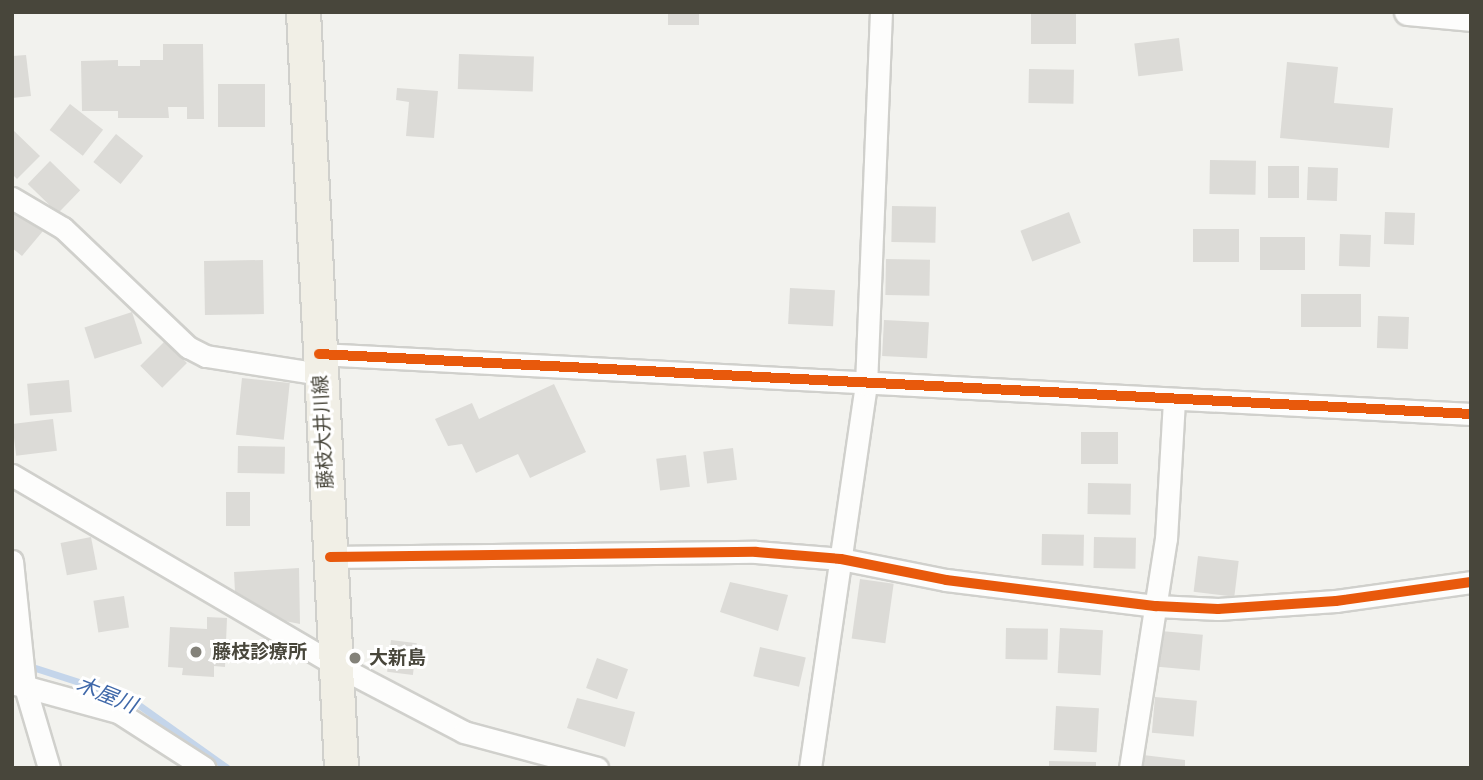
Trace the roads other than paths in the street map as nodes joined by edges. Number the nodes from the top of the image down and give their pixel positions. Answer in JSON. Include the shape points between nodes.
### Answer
{"nodes":[{"id":1,"x":303,"y":12,"type":"edge"},
{"id":2,"x":881,"y":12,"type":"edge"},
{"id":3,"x":1408,"y":12,"type":"edge"},
{"id":4,"x":1471,"y":18,"type":"edge"},
{"id":5,"x":12,"y":198,"type":"edge"},
{"id":6,"x":320,"y":364,"type":"junction"},
{"id":7,"x":866,"y":385,"type":"junction"},
{"id":8,"x":1174,"y":400,"type":"junction"},
{"id":9,"x":1471,"y":414,"type":"edge"},
{"id":10,"x":12,"y":475,"type":"edge"},
{"id":11,"x":330,"y":557,"type":"junction"},
{"id":12,"x":841,"y":559,"type":"junction"},
{"id":13,"x":12,"y":561,"type":"edge"},
{"id":14,"x":1471,"y":582,"type":"edge"},
{"id":15,"x":1156,"y":606,"type":"junction"},
{"id":16,"x":335,"y":665,"type":"junction"},
{"id":17,"x":20,"y":680,"type":"edge"},
{"id":18,"x":49,"y":768,"type":"edge"},
{"id":19,"x":205,"y":768,"type":"edge"},
{"id":20,"x":341,"y":768,"type":"edge"},
{"id":21,"x":597,"y":768,"type":"edge"},
{"id":22,"x":810,"y":768,"type":"edge"},
{"id":23,"x":1129,"y":768,"type":"edge"}],
"edges":[{"from":1,"to":6,"type":"main road","name":"藤枝大井川線"},
{"from":2,"to":7,"type":"street"},
{"from":3,"to":4,"type":"street"},
{"from":5,"to":6,"type":"street","via":[[63,228],[188,347],[206,356]]},
{"from":6,"to":7,"type":"street"},
{"from":6,"to":11,"type":"main road","name":"藤枝大井川線"},
{"from":7,"to":8,"type":"street"},
{"from":7,"to":12,"type":"street"},
{"from":8,"to":9,"type":"street"},
{"from":8,"to":15,"type":"street","via":[[1166,539]]},
{"from":10,"to":16,"type":"street"},
{"from":11,"to":12,"type":"street","via":[[720,550]]},
{"from":11,"to":16,"type":"main road","name":"藤枝大井川線"},
{"from":12,"to":15,"type":"street","via":[[946,580]]},
{"from":12,"to":22,"type":"street"},
{"from":13,"to":17,"type":"street"},
{"from":14,"to":15,"type":"street","via":[[1336,601],[1219,609]]},
{"from":15,"to":23,"type":"street"},
{"from":16,"to":20,"type":"main road","name":"藤枝大井川線"},
{"from":16,"to":21,"type":"street","via":[[464,732]]},
{"from":17,"to":18,"type":"street"},
{"from":17,"to":19,"type":"street","via":[[118,712]]}]}
